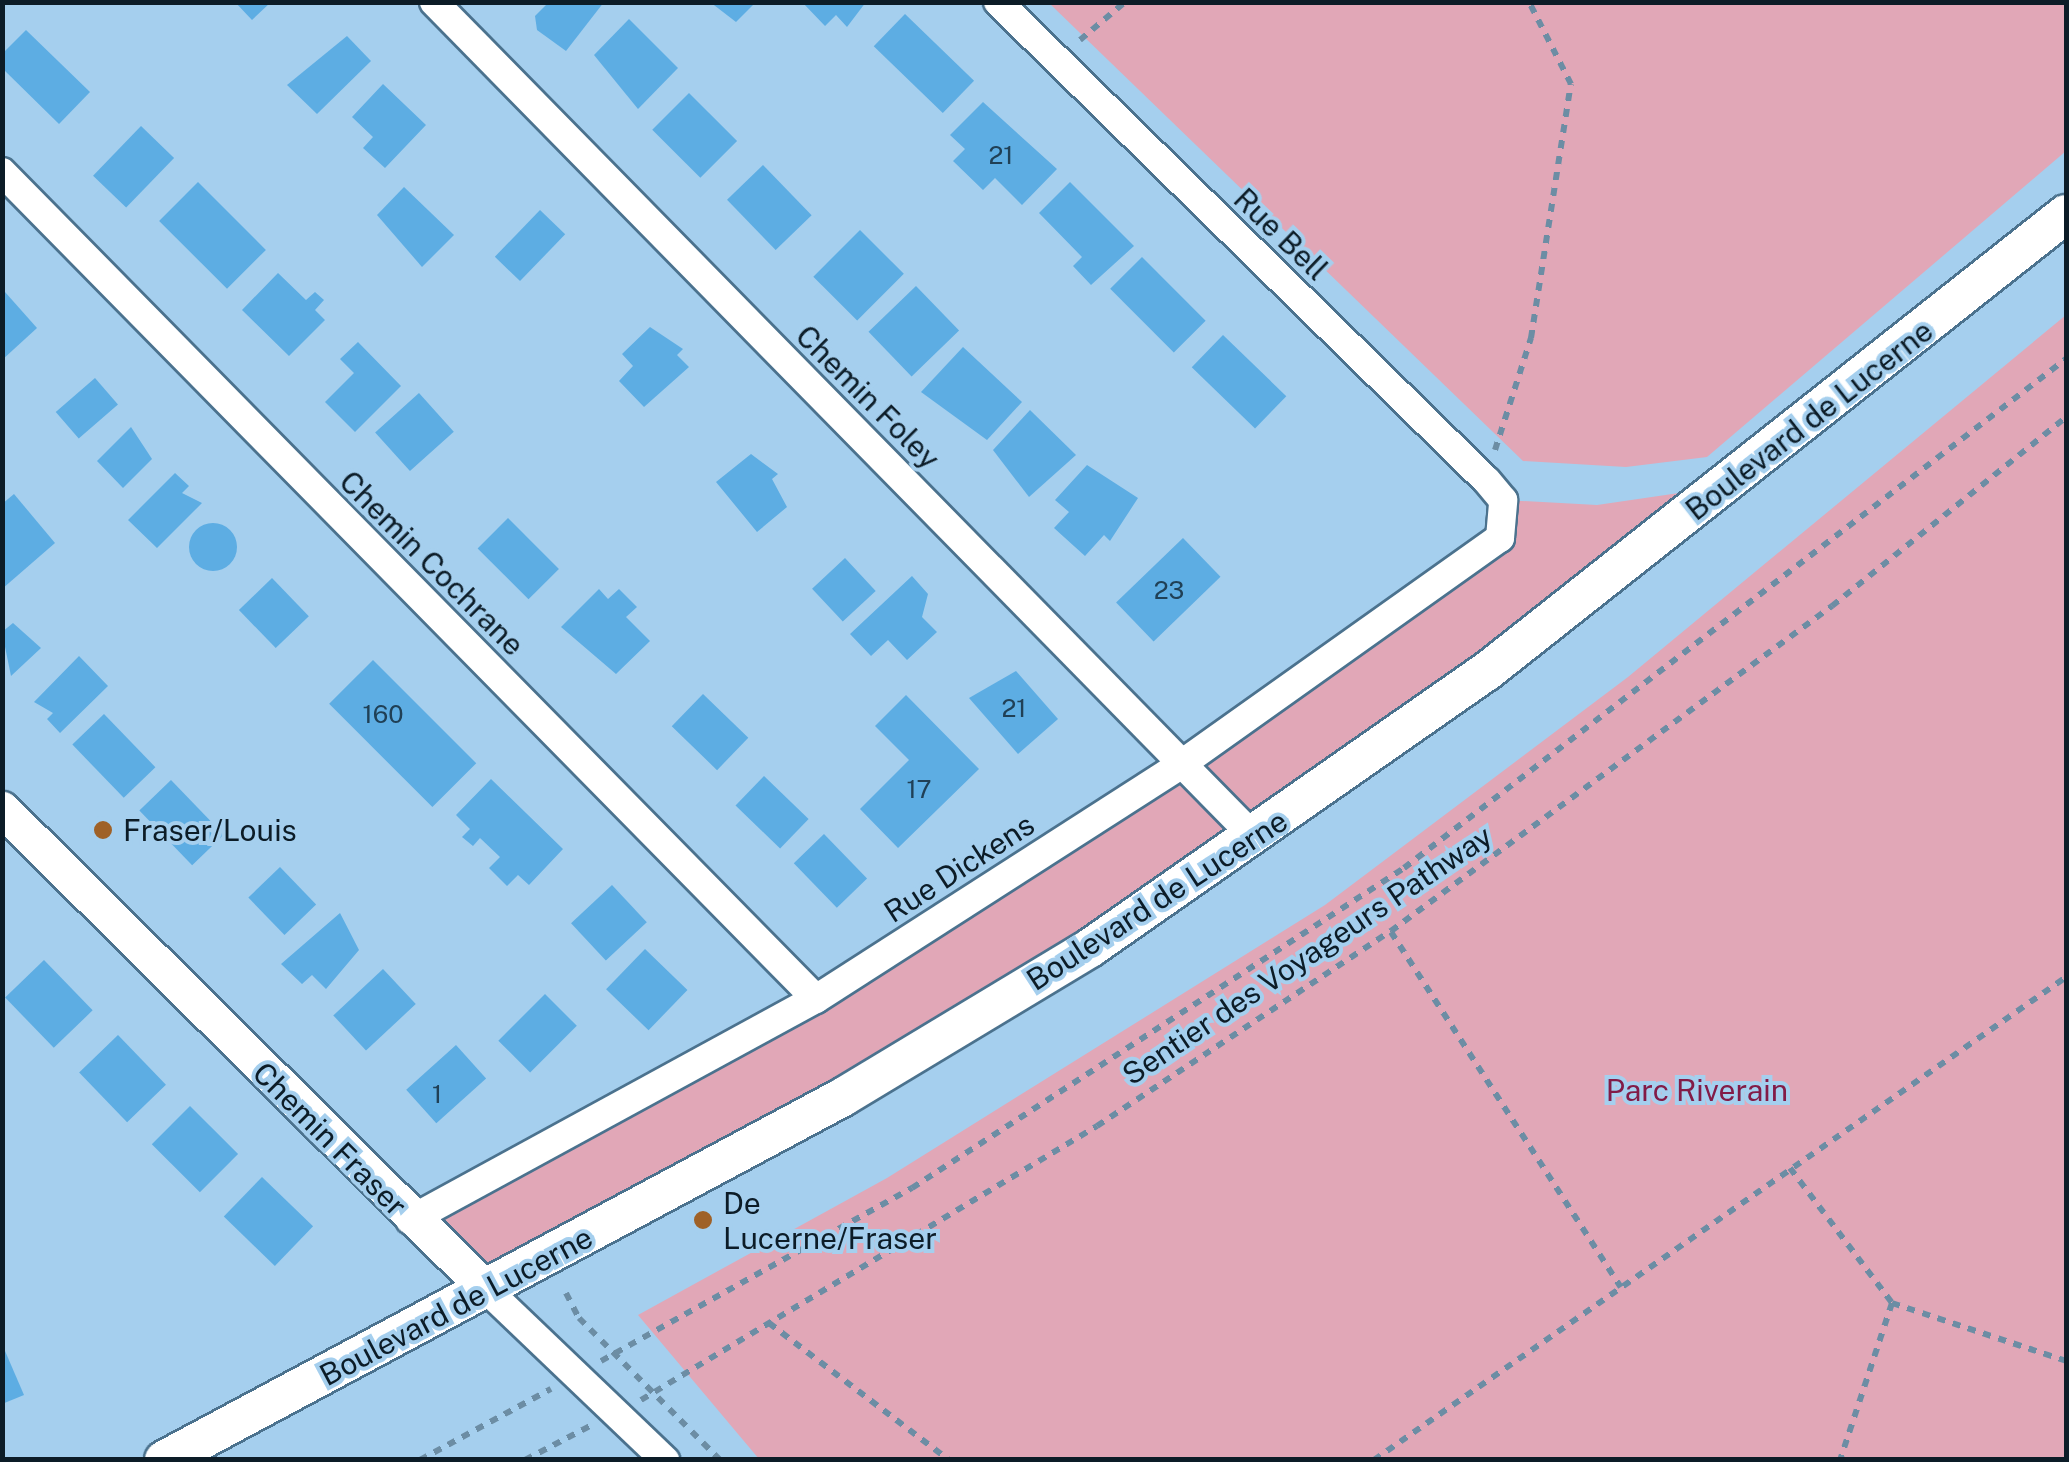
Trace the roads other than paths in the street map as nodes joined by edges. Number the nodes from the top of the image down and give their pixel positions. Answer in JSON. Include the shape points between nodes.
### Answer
{"nodes":[{"id":1,"x":434,"y":2,"type":"edge"},
{"id":2,"x":998,"y":2,"type":"edge"},
{"id":3,"x":2,"y":172,"type":"edge"},
{"id":4,"x":2066,"y":214,"type":"edge"},
{"id":5,"x":1506,"y":520,"type":"joint"},
{"id":6,"x":1183,"y":763,"type":"junction"},
{"id":7,"x":2,"y":810,"type":"edge"},
{"id":8,"x":1255,"y":838,"type":"junction"},
{"id":9,"x":816,"y":998,"type":"junction"},
{"id":10,"x":410,"y":1220,"type":"junction"},
{"id":11,"x":486,"y":1289,"type":"junction"},
{"id":12,"x":164,"y":1460,"type":"edge"},
{"id":13,"x":665,"y":1460,"type":"edge"}],
"edges":[{"from":1,"to":6,"type":"street","name":"Chemin Foley"},
{"from":2,"to":5,"type":"street","name":"Rue Bell","via":[[1486,480]]},
{"from":3,"to":9,"type":"street","name":"Chemin Cochrane"},
{"from":4,"to":8,"type":"main road","name":"Boulevard de Lucerne","via":[[1501,660]]},
{"from":5,"to":6,"type":"street","name":"Rue Dickens","via":[[1487,550]]},
{"from":6,"to":8,"type":"street","name":"Chemin Foley"},
{"from":6,"to":9,"type":"street","name":"Rue Dickens"},
{"from":7,"to":10,"type":"street","name":"Chemin Fraser"},
{"from":8,"to":11,"type":"main road","name":"Boulevard de Lucerne","via":[[859,1088]]},
{"from":9,"to":10,"type":"street","name":"Rue Dickens"},
{"from":10,"to":11,"type":"street","name":"Chemin Fraser"},
{"from":11,"to":12,"type":"main road","name":"Boulevard de Lucerne"},
{"from":11,"to":13,"type":"street","name":"Chemin Fraser"}]}
